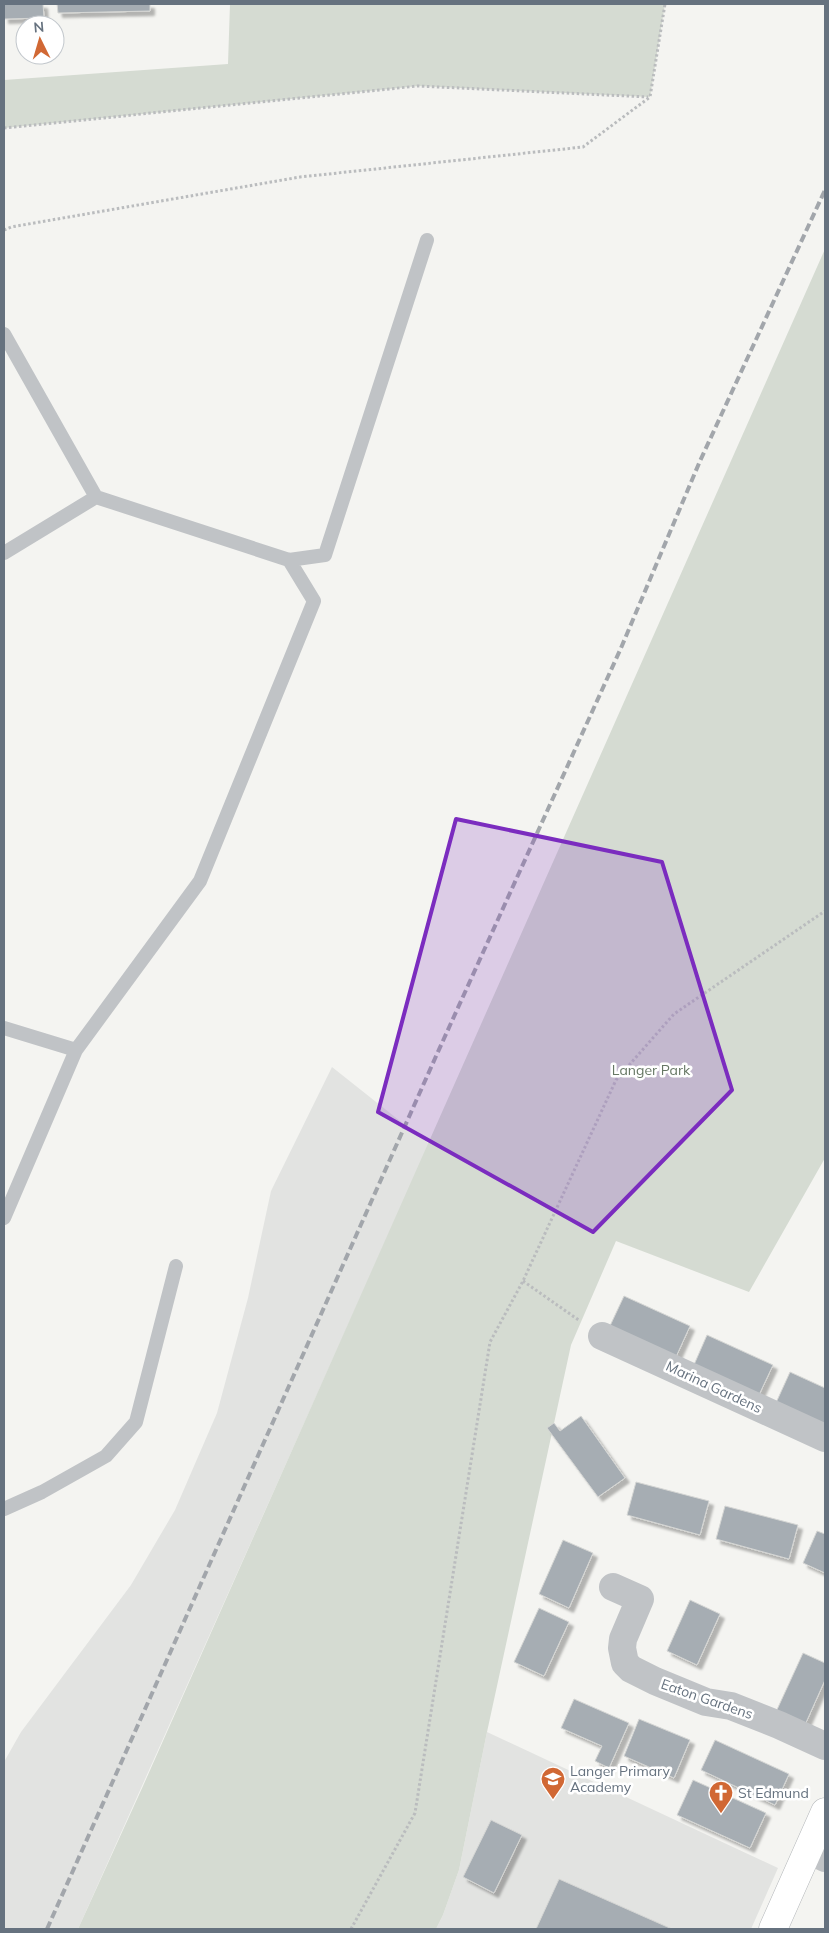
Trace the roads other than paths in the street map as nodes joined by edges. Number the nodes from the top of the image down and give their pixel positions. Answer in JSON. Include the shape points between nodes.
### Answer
{"nodes":[{"id":1,"x":427,"y":240,"type":"dead end"},
{"id":2,"x":4,"y":334,"type":"edge"},
{"id":3,"x":96,"y":496,"type":"junction"},
{"id":4,"x":4,"y":553,"type":"edge"},
{"id":5,"x":289,"y":560,"type":"junction"},
{"id":6,"x":4,"y":1028,"type":"edge"},
{"id":7,"x":76,"y":1050,"type":"junction"},
{"id":8,"x":4,"y":1218,"type":"edge"},
{"id":9,"x":176,"y":1266,"type":"dead end"},
{"id":10,"x":602,"y":1336,"type":"road end"},
{"id":11,"x":825,"y":1438,"type":"edge"},
{"id":12,"x":4,"y":1509,"type":"edge"},
{"id":13,"x":613,"y":1587,"type":"dead end"},
{"id":14,"x":825,"y":1746,"type":"edge"},
{"id":15,"x":825,"y":1812,"type":"edge"},
{"id":16,"x":817,"y":1854,"type":"edge"},
{"id":17,"x":774,"y":1929,"type":"edge"}],
"edges":[{"from":1,"to":5,"type":"lane","via":[[325,555]]},
{"from":2,"to":3,"type":"lane"},
{"from":3,"to":4,"type":"lane"},
{"from":3,"to":5,"type":"lane"},
{"from":5,"to":7,"type":"lane","via":[[314,601],[200,881]]},
{"from":6,"to":7,"type":"lane"},
{"from":7,"to":8,"type":"lane"},
{"from":9,"to":12,"type":"lane","via":[[136,1422],[106,1456]]},
{"from":10,"to":11,"type":"street","name":"Marina Gardens"},
{"from":13,"to":14,"type":"street","name":"Eaton Gardens","via":[[640,1599],[623,1639],[625,1663],[631,1669],[706,1702],[730,1706]]},
{"from":15,"to":16,"type":"main road"},
{"from":16,"to":17,"type":"main road"}]}
